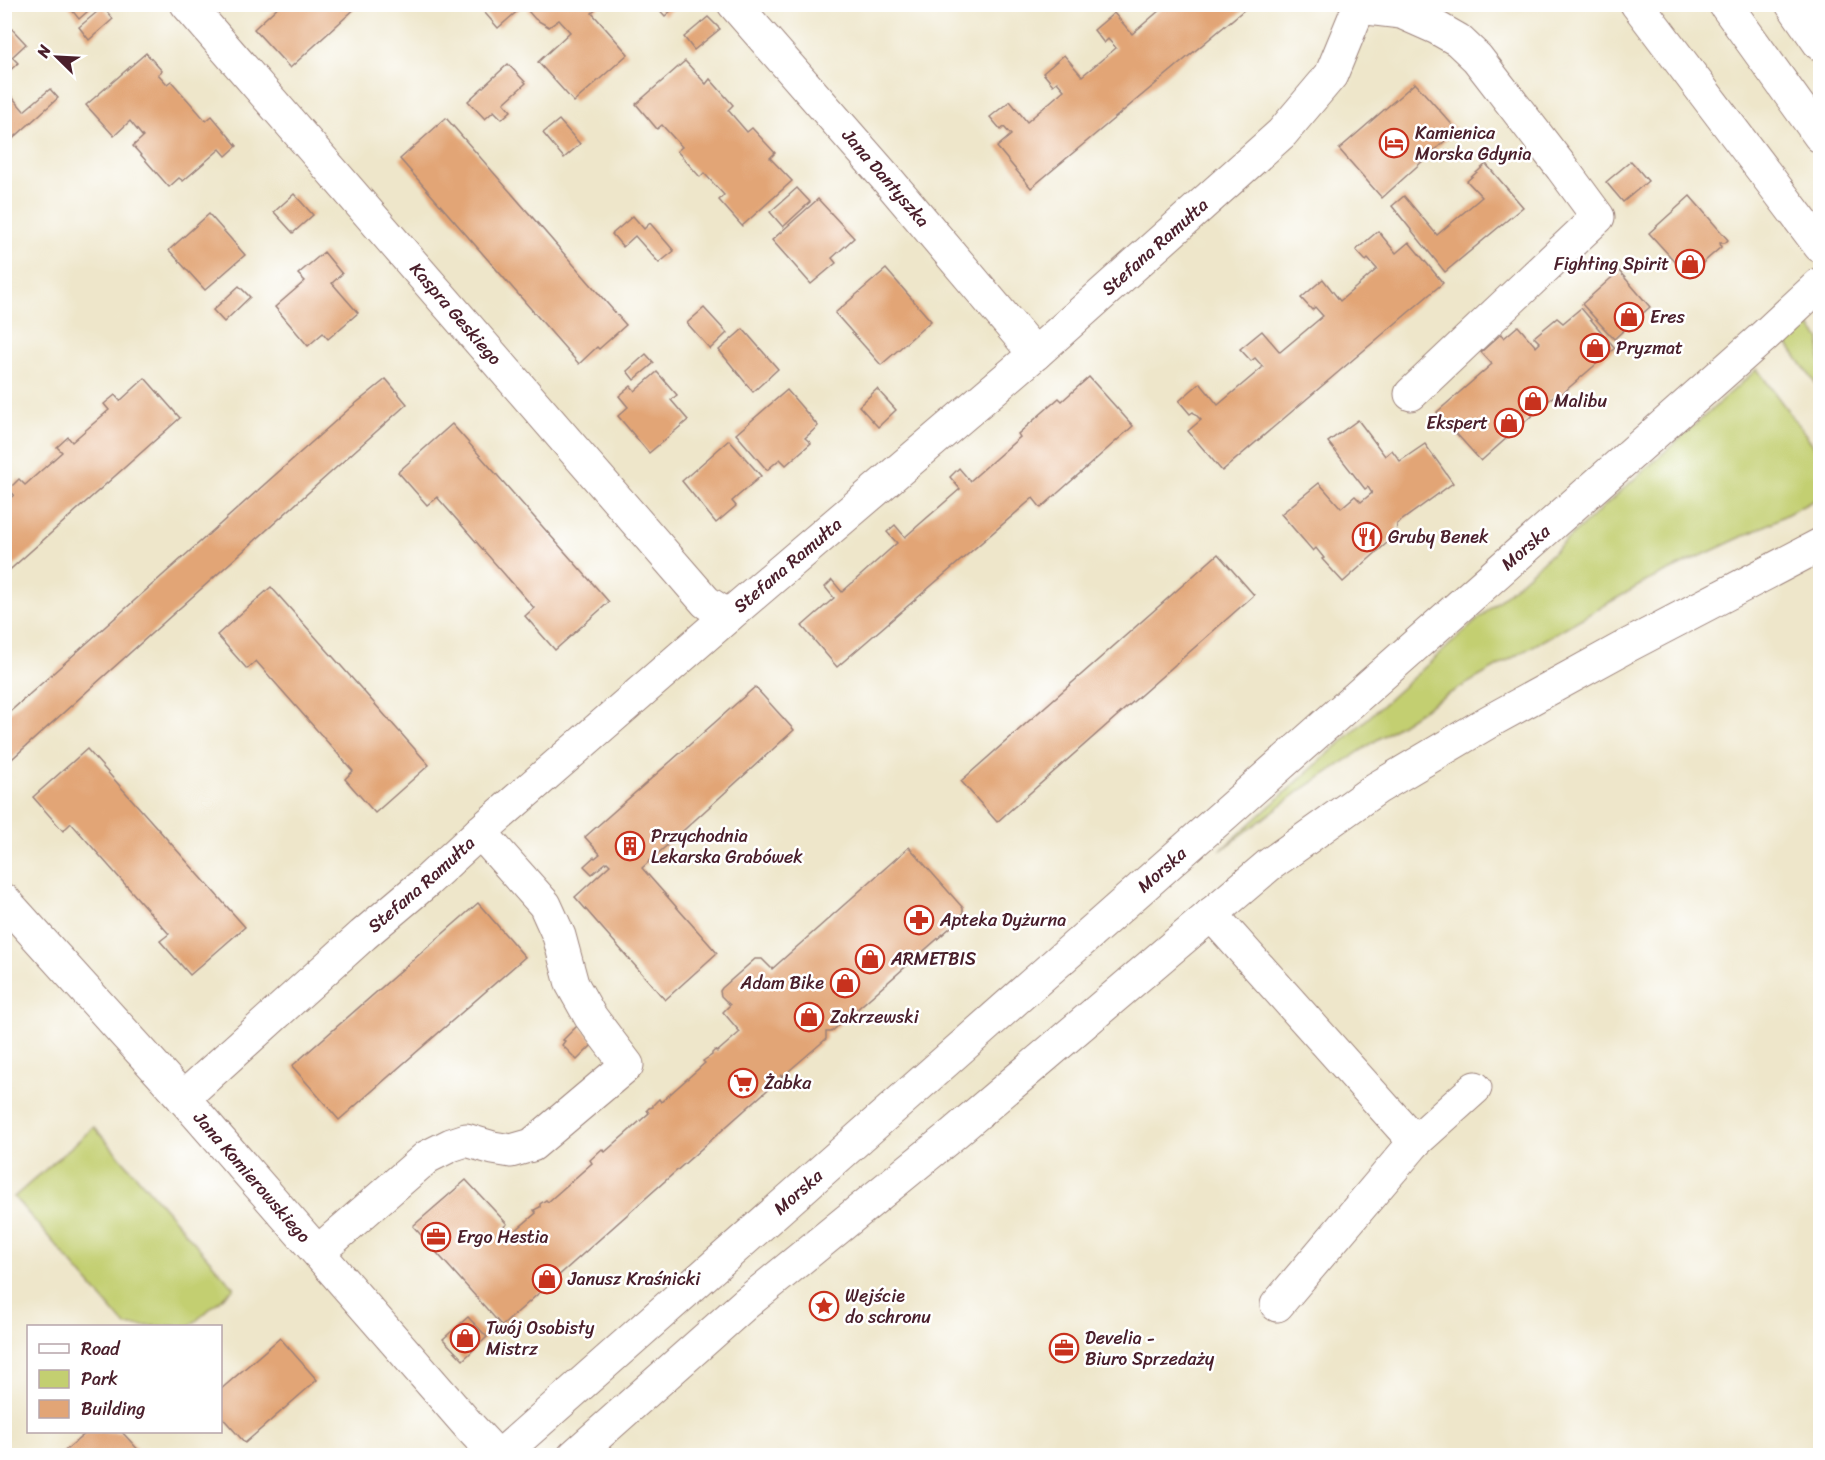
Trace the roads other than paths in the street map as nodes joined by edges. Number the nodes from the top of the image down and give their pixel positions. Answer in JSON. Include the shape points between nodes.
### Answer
{"nodes":[{"id":1,"x":187,"y":4,"type":"edge"},
{"id":2,"x":734,"y":4,"type":"edge"},
{"id":3,"x":1637,"y":4,"type":"edge"},
{"id":4,"x":1725,"y":4,"type":"edge"},
{"id":5,"x":1792,"y":4,"type":"edge"},
{"id":6,"x":1821,"y":44,"type":"edge"},
{"id":7,"x":1821,"y":136,"type":"edge"},
{"id":8,"x":1821,"y":246,"type":"edge"},
{"id":9,"x":1821,"y":284,"type":"edge"},
{"id":10,"x":1035,"y":354,"type":"junction"},
{"id":11,"x":1411,"y":394,"type":"dead end"},
{"id":12,"x":1821,"y":545,"type":"edge"},
{"id":13,"x":728,"y":616,"type":"junction"},
{"id":14,"x":480,"y":832,"type":"junction"},
{"id":15,"x":4,"y":900,"type":"edge"},
{"id":16,"x":1210,"y":914,"type":"junction"},
{"id":17,"x":1474,"y":1088,"type":"dead end"},
{"id":18,"x":183,"y":1098,"type":"junction"},
{"id":19,"x":1416,"y":1142,"type":"junction"},
{"id":20,"x":318,"y":1252,"type":"junction"},
{"id":21,"x":1277,"y":1305,"type":"dead end"},
{"id":22,"x":498,"y":1455,"type":"edge"},
{"id":23,"x":574,"y":1455,"type":"edge"}],
"edges":[{"from":1,"to":13,"type":"main road","name":"Kaspra Geskiego","via":[[706,602]]},
{"from":2,"to":10,"type":"main road","name":"Jana Dantyszka"},
{"from":3,"to":8,"type":"main road"},
{"from":4,"to":7,"type":"main road"},
{"from":5,"to":6,"type":"main road"},
{"from":9,"to":22,"type":"main road","name":"Morska"},
{"from":10,"to":11,"type":"main road","name":"Stefana Ramułta","via":[[1282,133],[1331,75],[1359,7],[1401,12],[1458,40],[1477,58],[1598,217]]},
{"from":10,"to":13,"type":"main road","name":"Stefana Ramułta"},
{"from":12,"to":16,"type":"main road","via":[[1573,675],[1377,788],[1269,865]]},
{"from":13,"to":14,"type":"main road","name":"Stefana Ramułta"},
{"from":14,"to":18,"type":"main road","name":"Stefana Ramułta"},
{"from":14,"to":20,"type":"main road","via":[[545,904],[560,936],[572,984],[590,1016],[627,1065],[532,1145],[511,1151],[466,1140],[427,1157]]},
{"from":15,"to":18,"type":"main road","name":"Jana Komierowskiego"},
{"from":16,"to":19,"type":"main road"},
{"from":16,"to":23,"type":"main road","via":[[952,1135],[745,1304]]},
{"from":17,"to":19,"type":"main road"},
{"from":18,"to":20,"type":"main road","name":"Jana Komierowskiego"},
{"from":19,"to":21,"type":"main road"},
{"from":20,"to":22,"type":"main road","name":"Jana Komierowskiego"}]}
